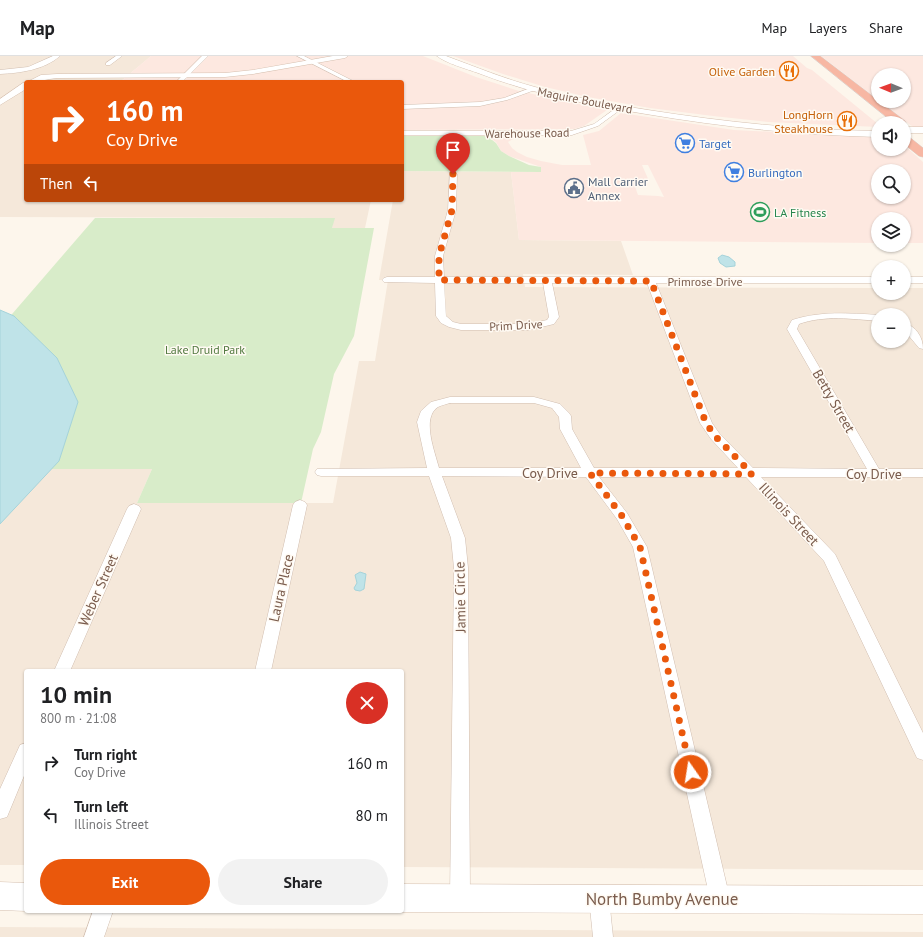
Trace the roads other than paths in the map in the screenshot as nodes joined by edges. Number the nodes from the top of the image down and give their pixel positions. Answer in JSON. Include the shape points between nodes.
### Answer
{"nodes":[{"id":1,"x":57,"y":56,"type":"edge"},
{"id":2,"x":119,"y":56,"type":"edge"},
{"id":3,"x":205,"y":56,"type":"edge"},
{"id":4,"x":300,"y":56,"type":"edge"},
{"id":5,"x":440,"y":56,"type":"edge"},
{"id":6,"x":348,"y":57,"type":"edge"},
{"id":7,"x":809,"y":57,"type":"edge"},
{"id":8,"x":313,"y":63,"type":"junction"},
{"id":9,"x":108,"y":64,"type":"dead end"},
{"id":10,"x":815,"y":66,"type":"junction"},
{"id":11,"x":0,"y":72,"type":"edge"},
{"id":12,"x":182,"y":79,"type":"edge"},
{"id":13,"x":36,"y":80,"type":"edge"},
{"id":14,"x":348,"y":80,"type":"edge"},
{"id":15,"x":24,"y":86,"type":"edge"},
{"id":16,"x":533,"y":89,"type":"junction"},
{"id":17,"x":862,"y":93,"type":"junction"},
{"id":18,"x":0,"y":103,"type":"edge"},
{"id":19,"x":404,"y":106,"type":"edge"},
{"id":20,"x":621,"y":107,"type":"junction"},
{"id":21,"x":877,"y":116,"type":"edge"},
{"id":22,"x":891,"y":116,"type":"edge"},
{"id":23,"x":736,"y":124,"type":"junction"},
{"id":24,"x":871,"y":129,"type":"edge"},
{"id":25,"x":911,"y":132,"type":"edge"},
{"id":26,"x":404,"y":133,"type":"edge"},
{"id":27,"x":871,"y":134,"type":"edge"},
{"id":28,"x":923,"y":154,"type":"edge"},
{"id":29,"x":453,"y":174,"type":"dead end"},
{"id":30,"x":388,"y":280,"type":"dead end"},
{"id":31,"x":439,"y":280,"type":"junction"},
{"id":32,"x":547,"y":280,"type":"junction"},
{"id":33,"x":871,"y":280,"type":"edge"},
{"id":34,"x":911,"y":280,"type":"edge"},
{"id":35,"x":923,"y":280,"type":"edge"},
{"id":36,"x":651,"y":281,"type":"junction"},
{"id":37,"x":871,"y":318,"type":"edge"},
{"id":38,"x":911,"y":331,"type":"edge"},
{"id":39,"x":923,"y":346,"type":"edge"},
{"id":40,"x":321,"y":472,"type":"dead end"},
{"id":41,"x":434,"y":473,"type":"junction"},
{"id":42,"x":590,"y":473,"type":"junction"},
{"id":43,"x":752,"y":474,"type":"junction"},
{"id":44,"x":876,"y":474,"type":"junction"},
{"id":45,"x":922,"y":474,"type":"edge"},
{"id":46,"x":300,"y":505,"type":"dead end"},
{"id":47,"x":134,"y":509,"type":"dead end"},
{"id":48,"x":63,"y":669,"type":"edge"},
{"id":49,"x":263,"y":669,"type":"edge"},
{"id":50,"x":923,"y":752,"type":"edge"},
{"id":51,"x":24,"y":756,"type":"edge"},
{"id":52,"x":0,"y":810,"type":"edge"},
{"id":53,"x":0,"y":896,"type":"edge"},
{"id":54,"x":24,"y":897,"type":"edge"},
{"id":55,"x":404,"y":898,"type":"edge"},
{"id":56,"x":599,"y":898,"type":"junction"},
{"id":57,"x":460,"y":899,"type":"junction"},
{"id":58,"x":720,"y":899,"type":"junction"},
{"id":59,"x":923,"y":900,"type":"edge"},
{"id":60,"x":102,"y":913,"type":"edge"},
{"id":61,"x":94,"y":937,"type":"edge"},
{"id":62,"x":603,"y":937,"type":"edge"}],
"edges":[{"from":1,"to":11,"type":"street","via":[[42,66]]},
{"from":2,"to":9,"type":"street"},
{"from":3,"to":12,"type":"street"},
{"from":4,"to":8,"type":"street"},
{"from":5,"to":16,"type":"street","name":"Maguire Boulevard"},
{"from":6,"to":8,"type":"street"},
{"from":7,"to":10,"type":"highway"},
{"from":7,"to":17,"type":"highway","via":[[829,67]]},
{"from":8,"to":12,"type":"street","via":[[241,76]]},
{"from":8,"to":14,"type":"street"},
{"from":10,"to":17,"type":"highway","via":[[827,70],[853,90]]},
{"from":10,"to":21,"type":"highway"},
{"from":12,"to":13,"type":"street","via":[[57,76]]},
{"from":15,"to":18,"type":"street"},
{"from":16,"to":19,"type":"street","via":[[480,104]]},
{"from":16,"to":20,"type":"street","name":"Maguire Boulevard"},
{"from":17,"to":22,"type":"highway"},
{"from":20,"to":23,"type":"street","name":"Maguire Boulevard"},
{"from":20,"to":26,"type":"street","name":"Warehouse Road","via":[[596,125],[572,133]]},
{"from":23,"to":24,"type":"street","name":"Maguire Boulevard"},
{"from":23,"to":27,"type":"street","name":"Maguire Boulevard"},
{"from":25,"to":28,"type":"highway"},
{"from":29,"to":31,"type":"street","via":[[452,210],[439,256]]},
{"from":30,"to":31,"type":"street","name":"Primrose Drive"},
{"from":31,"to":32,"type":"street","name":"Primrose Drive"},
{"from":31,"to":32,"type":"street","name":"Prim Drive","via":[[441,316],[452,325],[461,327],[541,326],[551,322],[554,317]]},
{"from":32,"to":36,"type":"street","name":"Primrose Drive"},
{"from":33,"to":36,"type":"street","name":"Primrose Drive"},
{"from":34,"to":35,"type":"street"},
{"from":36,"to":43,"type":"street","name":"Illinois Street","via":[[706,423],[715,436]]},
{"from":37,"to":44,"type":"street","name":"Betty Street","via":[[804,318],[795,322],[792,329]]},
{"from":38,"to":39,"type":"street"},
{"from":40,"to":41,"type":"street","name":"Coy Drive"},
{"from":41,"to":42,"type":"street","name":"Coy Drive"},
{"from":41,"to":42,"type":"street","name":"Jamie Circle","via":[[423,422],[427,411],[435,404],[463,399],[534,400],[556,406],[565,416],[566,429]]},
{"from":41,"to":57,"type":"street","name":"Jamie Circle","via":[[458,538],[461,568]]},
{"from":42,"to":43,"type":"street","name":"Coy Drive"},
{"from":42,"to":58,"type":"street","name":"Jamie Circle","via":[[622,516],[640,547]]},
{"from":43,"to":44,"type":"street","name":"Coy Drive"},
{"from":43,"to":50,"type":"street","name":"Illinois Street","via":[[830,558]]},
{"from":44,"to":45,"type":"street","name":"Coy Drive"},
{"from":46,"to":49,"type":"street","name":"Laura Place"},
{"from":47,"to":48,"type":"street","name":"Weber Street"},
{"from":51,"to":52,"type":"street"},
{"from":53,"to":54,"type":"street"},
{"from":55,"to":57,"type":"street","name":"North Bumby Avenue"},
{"from":56,"to":57,"type":"street","name":"North Bumby Avenue"},
{"from":56,"to":58,"type":"street","name":"North Bumby Avenue"},
{"from":56,"to":62,"type":"street"},
{"from":58,"to":59,"type":"street","name":"North Bumby Avenue"},
{"from":60,"to":61,"type":"street"}]}
